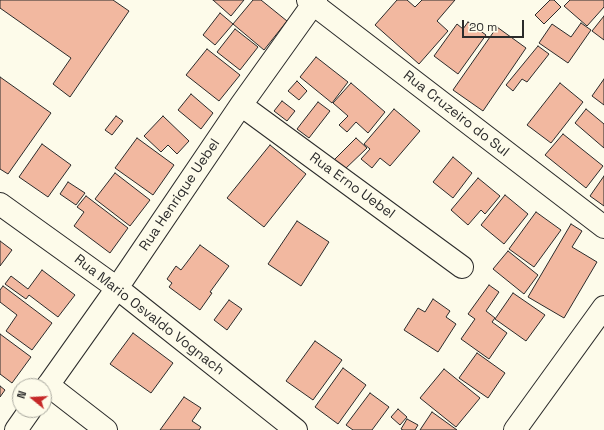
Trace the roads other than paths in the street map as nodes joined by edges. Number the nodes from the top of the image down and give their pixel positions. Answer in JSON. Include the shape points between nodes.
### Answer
{"nodes":[{"id":1,"x":313,"y":1,"type":"edge"},
{"id":2,"x":241,"y":105,"type":"junction"},
{"id":3,"x":0,"y":204,"type":"edge"},
{"id":4,"x":604,"y":227,"type":"edge"},
{"id":5,"x":462,"y":267,"type":"dead end"},
{"id":6,"x":117,"y":288,"type":"junction"},
{"id":7,"x":604,"y":307,"type":"edge"},
{"id":8,"x":52,"y":380,"type":"edge"},
{"id":9,"x":52,"y":392,"type":"edge"},
{"id":10,"x":24,"y":418,"type":"edge"},
{"id":11,"x":16,"y":430,"type":"edge"},
{"id":12,"x":106,"y":430,"type":"edge"},
{"id":13,"x":296,"y":430,"type":"edge"},
{"id":14,"x":515,"y":430,"type":"edge"}],
"edges":[{"from":1,"to":2,"type":"street","name":"Rua Henrique Uebel"},
{"from":1,"to":4,"type":"street","name":"Rua Cruzeiro do Sul"},
{"from":2,"to":5,"type":"street","name":"Rua Erno Uebel"},
{"from":2,"to":6,"type":"street","name":"Rua Henrique Uebel"},
{"from":3,"to":6,"type":"street","name":"Rua Mario Osvaldo Vognach"},
{"from":6,"to":8,"type":"street","name":"Rua Henrique Uebel"},
{"from":6,"to":13,"type":"street","name":"Rua Mario Osvaldo Vognach"},
{"from":7,"to":14,"type":"street"},
{"from":9,"to":12,"type":"street"},
{"from":10,"to":11,"type":"street"}]}
